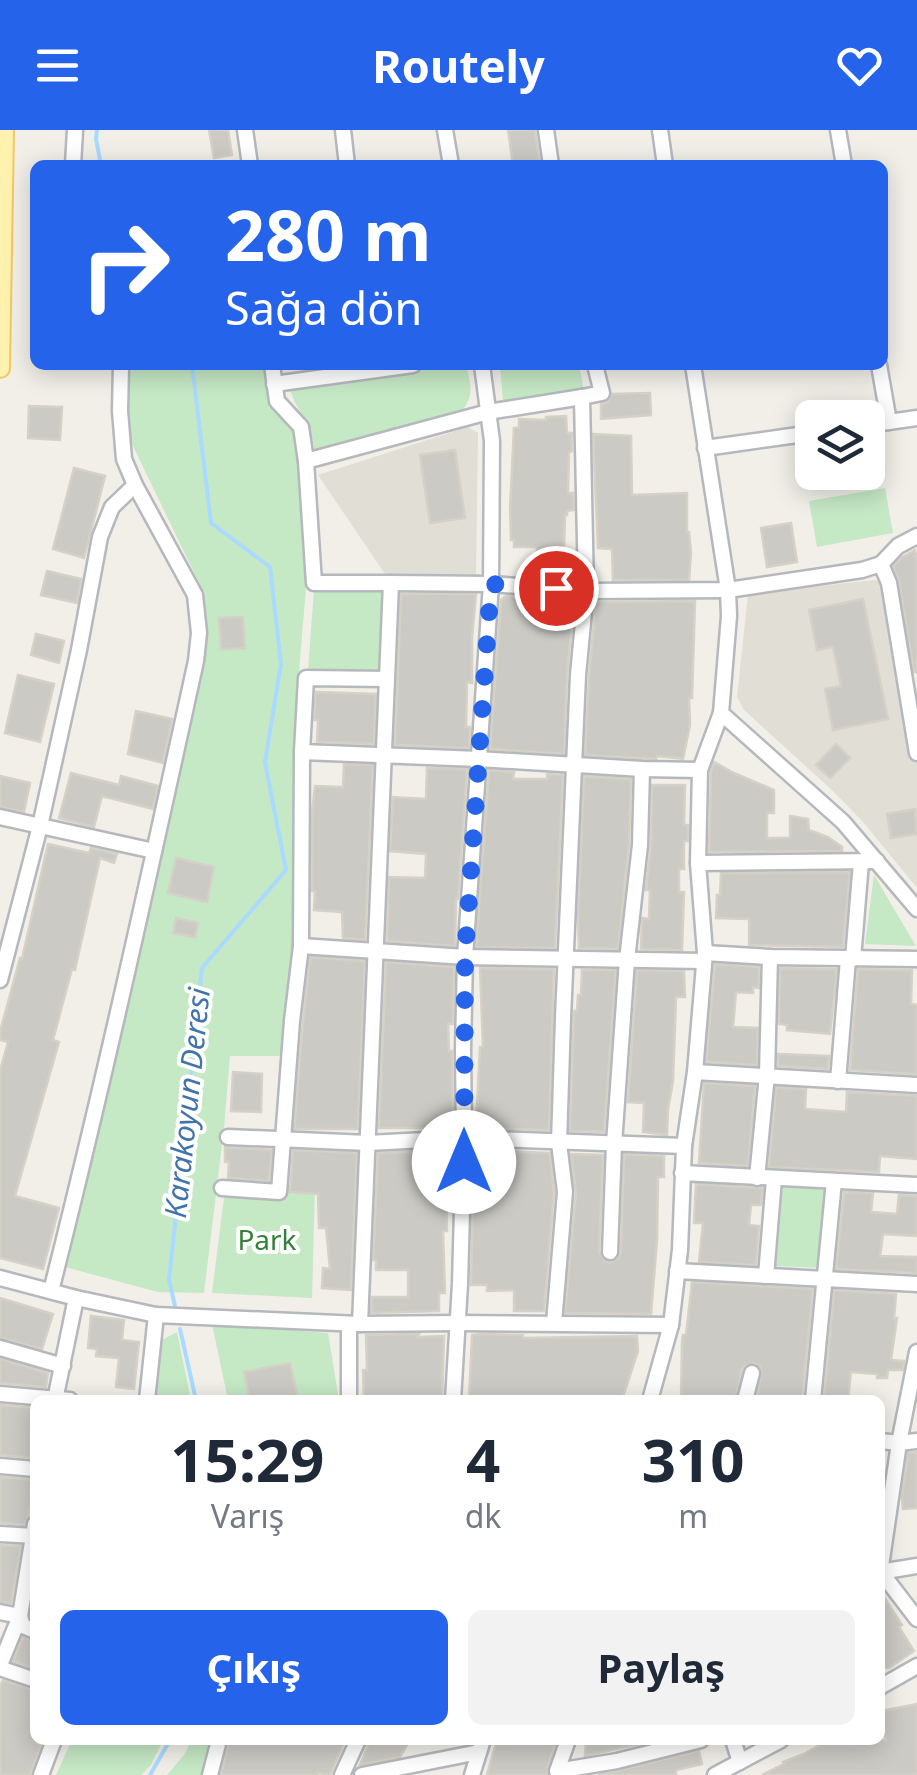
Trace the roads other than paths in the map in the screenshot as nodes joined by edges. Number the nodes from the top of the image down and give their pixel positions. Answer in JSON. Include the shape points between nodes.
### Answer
{"nodes":[{"id":1,"x":4,"y":130,"type":"edge"},
{"id":2,"x":75,"y":130,"type":"edge"},
{"id":3,"x":245,"y":130,"type":"edge"},
{"id":4,"x":343,"y":130,"type":"edge"},
{"id":5,"x":445,"y":130,"type":"edge"},
{"id":6,"x":546,"y":130,"type":"edge"},
{"id":7,"x":660,"y":130,"type":"edge"},
{"id":8,"x":838,"y":130,"type":"edge"},
{"id":9,"x":74,"y":160,"type":"edge"},
{"id":10,"x":249,"y":160,"type":"edge"},
{"id":11,"x":346,"y":160,"type":"edge"},
{"id":12,"x":450,"y":160,"type":"edge"},
{"id":13,"x":550,"y":160,"type":"edge"},
{"id":14,"x":663,"y":160,"type":"edge"},
{"id":15,"x":843,"y":160,"type":"edge"},
{"id":16,"x":0,"y":368,"type":"edge"},
{"id":17,"x":120,"y":370,"type":"edge"},
{"id":18,"x":273,"y":370,"type":"edge"},
{"id":19,"x":361,"y":370,"type":"edge"},
{"id":20,"x":483,"y":370,"type":"edge"},
{"id":21,"x":596,"y":370,"type":"edge"},
{"id":22,"x":694,"y":370,"type":"edge"},
{"id":23,"x":880,"y":370,"type":"edge"},
{"id":24,"x":274,"y":384,"type":"junction"},
{"id":25,"x":582,"y":397,"type":"junction"},
{"id":26,"x":488,"y":412,"type":"junction"},
{"id":27,"x":917,"y":418,"type":"edge"},
{"id":28,"x":885,"y":422,"type":"edge"},
{"id":29,"x":888,"y":422,"type":"junction"},
{"id":30,"x":795,"y":435,"type":"edge"},
{"id":31,"x":706,"y":448,"type":"junction"},
{"id":32,"x":306,"y":462,"type":"junction"},
{"id":33,"x":135,"y":485,"type":"junction"},
{"id":34,"x":917,"y":536,"type":"edge"},
{"id":35,"x":881,"y":564,"type":"junction"},
{"id":36,"x":391,"y":583,"type":"junction"},
{"id":37,"x":491,"y":584,"type":"junction"},
{"id":38,"x":728,"y":590,"type":"junction"},
{"id":39,"x":586,"y":591,"type":"junction"},
{"id":40,"x":386,"y":679,"type":"junction"},
{"id":41,"x":720,"y":713,"type":"junction"},
{"id":42,"x":302,"y":752,"type":"junction"},
{"id":43,"x":917,"y":753,"type":"edge"},
{"id":44,"x":385,"y":756,"type":"junction"},
{"id":45,"x":478,"y":758,"type":"junction"},
{"id":46,"x":576,"y":765,"type":"junction"},
{"id":47,"x":642,"y":769,"type":"junction"},
{"id":48,"x":700,"y":770,"type":"junction"},
{"id":49,"x":0,"y":817,"type":"edge"},
{"id":50,"x":40,"y":826,"type":"junction"},
{"id":51,"x":154,"y":850,"type":"junction"},
{"id":52,"x":877,"y":861,"type":"junction"},
{"id":53,"x":861,"y":862,"type":"junction"},
{"id":54,"x":698,"y":863,"type":"junction"},
{"id":55,"x":917,"y":909,"type":"edge"},
{"id":56,"x":301,"y":946,"type":"junction"},
{"id":57,"x":376,"y":950,"type":"junction"},
{"id":58,"x":465,"y":956,"type":"junction"},
{"id":59,"x":705,"y":957,"type":"junction"},
{"id":60,"x":566,"y":958,"type":"junction"},
{"id":61,"x":770,"y":958,"type":"junction"},
{"id":62,"x":850,"y":959,"type":"junction"},
{"id":63,"x":917,"y":959,"type":"edge"},
{"id":64,"x":627,"y":960,"type":"junction"},
{"id":65,"x":0,"y":980,"type":"edge"},
{"id":66,"x":694,"y":1072,"type":"junction"},
{"id":67,"x":767,"y":1075,"type":"junction"},
{"id":68,"x":838,"y":1081,"type":"junction"},
{"id":69,"x":917,"y":1085,"type":"edge"},
{"id":70,"x":228,"y":1137,"type":"dead end"},
{"id":71,"x":464,"y":1138,"type":"junction"},
{"id":72,"x":284,"y":1140,"type":"junction"},
{"id":73,"x":368,"y":1143,"type":"junction"},
{"id":74,"x":559,"y":1143,"type":"junction"},
{"id":75,"x":614,"y":1144,"type":"junction"},
{"id":76,"x":684,"y":1146,"type":"junction"},
{"id":77,"x":682,"y":1173,"type":"junction"},
{"id":78,"x":757,"y":1178,"type":"junction"},
{"id":79,"x":774,"y":1179,"type":"junction"},
{"id":80,"x":834,"y":1181,"type":"junction"},
{"id":81,"x":917,"y":1185,"type":"edge"},
{"id":82,"x":222,"y":1188,"type":"dead end"},
{"id":83,"x":610,"y":1252,"type":"dead end"},
{"id":84,"x":677,"y":1271,"type":"junction"},
{"id":85,"x":766,"y":1276,"type":"junction"},
{"id":86,"x":0,"y":1278,"type":"edge"},
{"id":87,"x":824,"y":1280,"type":"junction"},
{"id":88,"x":917,"y":1284,"type":"edge"},
{"id":89,"x":50,"y":1291,"type":"junction"},
{"id":90,"x":76,"y":1298,"type":"junction"},
{"id":91,"x":156,"y":1315,"type":"junction"},
{"id":92,"x":457,"y":1322,"type":"junction"},
{"id":93,"x":554,"y":1323,"type":"junction"},
{"id":94,"x":354,"y":1324,"type":"junction"},
{"id":95,"x":671,"y":1325,"type":"junction"},
{"id":96,"x":0,"y":1348,"type":"edge"},
{"id":97,"x":917,"y":1352,"type":"edge"},
{"id":98,"x":63,"y":1366,"type":"junction"},
{"id":99,"x":752,"y":1373,"type":"dead end"},
{"id":100,"x":0,"y":1394,"type":"edge"},
{"id":101,"x":56,"y":1395,"type":"edge"},
{"id":102,"x":148,"y":1395,"type":"edge"},
{"id":103,"x":349,"y":1395,"type":"edge"},
{"id":104,"x":453,"y":1395,"type":"edge"},
{"id":105,"x":651,"y":1395,"type":"edge"},
{"id":106,"x":746,"y":1395,"type":"edge"},
{"id":107,"x":813,"y":1395,"type":"edge"},
{"id":108,"x":30,"y":1397,"type":"edge"},
{"id":109,"x":917,"y":1440,"type":"edge"},
{"id":110,"x":885,"y":1442,"type":"edge"},
{"id":111,"x":899,"y":1443,"type":"junction"},
{"id":112,"x":0,"y":1466,"type":"edge"},
{"id":113,"x":30,"y":1469,"type":"edge"},
{"id":114,"x":30,"y":1532,"type":"edge"},
{"id":115,"x":0,"y":1534,"type":"edge"},
{"id":116,"x":885,"y":1538,"type":"edge"},
{"id":117,"x":917,"y":1566,"type":"edge"},
{"id":118,"x":885,"y":1571,"type":"edge"},
{"id":119,"x":885,"y":1578,"type":"edge"},
{"id":120,"x":30,"y":1591,"type":"edge"},
{"id":121,"x":0,"y":1612,"type":"edge"},
{"id":122,"x":20,"y":1616,"type":"junction"},
{"id":123,"x":917,"y":1619,"type":"edge"},
{"id":124,"x":30,"y":1629,"type":"edge"},
{"id":125,"x":0,"y":1666,"type":"edge"},
{"id":126,"x":917,"y":1666,"type":"edge"},
{"id":127,"x":30,"y":1678,"type":"edge"},
{"id":128,"x":885,"y":1684,"type":"edge"},
{"id":129,"x":52,"y":1745,"type":"edge"},
{"id":130,"x":218,"y":1745,"type":"edge"},
{"id":131,"x":356,"y":1745,"type":"edge"},
{"id":132,"x":566,"y":1745,"type":"edge"},
{"id":133,"x":664,"y":1745,"type":"edge"},
{"id":134,"x":735,"y":1745,"type":"edge"},
{"id":135,"x":772,"y":1745,"type":"edge"},
{"id":136,"x":481,"y":1746,"type":"edge"},
{"id":137,"x":740,"y":1762,"type":"junction"},
{"id":138,"x":555,"y":1773,"type":"edge"},
{"id":139,"x":41,"y":1775,"type":"edge"},
{"id":140,"x":210,"y":1775,"type":"edge"},
{"id":141,"x":342,"y":1775,"type":"edge"},
{"id":142,"x":362,"y":1775,"type":"edge"},
{"id":143,"x":472,"y":1775,"type":"edge"},
{"id":144,"x":715,"y":1775,"type":"edge"}],
"edges":[{"from":1,"to":16,"type":"main road"},
{"from":2,"to":9,"type":"street"},
{"from":3,"to":10,"type":"street"},
{"from":4,"to":11,"type":"street"},
{"from":5,"to":12,"type":"street"},
{"from":6,"to":13,"type":"street"},
{"from":7,"to":14,"type":"street"},
{"from":8,"to":15,"type":"street"},
{"from":17,"to":33,"type":"street","via":[[124,459]]},
{"from":18,"to":24,"type":"street"},
{"from":19,"to":24,"type":"street"},
{"from":20,"to":26,"type":"street"},
{"from":21,"to":25,"type":"street","via":[[602,392]]},
{"from":22,"to":31,"type":"street"},
{"from":23,"to":29,"type":"street"},
{"from":24,"to":32,"type":"street","via":[[278,402],[301,427]]},
{"from":25,"to":26,"type":"street"},
{"from":25,"to":39,"type":"street"},
{"from":26,"to":32,"type":"street"},
{"from":26,"to":37,"type":"street"},
{"from":27,"to":29,"type":"street"},
{"from":28,"to":29,"type":"street"},
{"from":30,"to":31,"type":"street"},
{"from":31,"to":38,"type":"street"},
{"from":32,"to":36,"type":"street","via":[[314,583]]},
{"from":33,"to":50,"type":"street","via":[[112,508],[100,537]]},
{"from":33,"to":51,"type":"street","via":[[195,595],[198,616],[196,661]]},
{"from":34,"to":35,"type":"street"},
{"from":35,"to":38,"type":"street"},
{"from":35,"to":43,"type":"street"},
{"from":36,"to":37,"type":"street"},
{"from":36,"to":40,"type":"street"},
{"from":37,"to":39,"type":"street"},
{"from":37,"to":45,"type":"street"},
{"from":38,"to":39,"type":"street"},
{"from":38,"to":41,"type":"street"},
{"from":39,"to":46,"type":"street"},
{"from":40,"to":42,"type":"street","via":[[306,678]]},
{"from":40,"to":44,"type":"street"},
{"from":41,"to":48,"type":"street"},
{"from":41,"to":52,"type":"street"},
{"from":42,"to":44,"type":"street"},
{"from":42,"to":56,"type":"street"},
{"from":44,"to":45,"type":"street"},
{"from":44,"to":57,"type":"street"},
{"from":45,"to":46,"type":"street"},
{"from":45,"to":58,"type":"street"},
{"from":46,"to":47,"type":"street"},
{"from":46,"to":60,"type":"street"},
{"from":47,"to":48,"type":"street"},
{"from":47,"to":64,"type":"street"},
{"from":48,"to":54,"type":"street"},
{"from":49,"to":50,"type":"street"},
{"from":50,"to":51,"type":"street"},
{"from":50,"to":65,"type":"street"},
{"from":51,"to":89,"type":"street"},
{"from":52,"to":53,"type":"street"},
{"from":52,"to":55,"type":"street"},
{"from":53,"to":54,"type":"street"},
{"from":53,"to":62,"type":"street"},
{"from":54,"to":59,"type":"street"},
{"from":56,"to":57,"type":"street"},
{"from":56,"to":72,"type":"street"},
{"from":57,"to":58,"type":"street"},
{"from":57,"to":73,"type":"street"},
{"from":58,"to":60,"type":"street"},
{"from":58,"to":71,"type":"street"},
{"from":59,"to":61,"type":"street"},
{"from":59,"to":64,"type":"street"},
{"from":59,"to":66,"type":"street"},
{"from":60,"to":64,"type":"street"},
{"from":60,"to":74,"type":"street"},
{"from":61,"to":62,"type":"street"},
{"from":61,"to":67,"type":"street"},
{"from":62,"to":63,"type":"street"},
{"from":62,"to":68,"type":"street"},
{"from":64,"to":75,"type":"street"},
{"from":66,"to":67,"type":"street"},
{"from":66,"to":76,"type":"street"},
{"from":67,"to":68,"type":"street"},
{"from":67,"to":78,"type":"street"},
{"from":68,"to":69,"type":"street"},
{"from":70,"to":72,"type":"street"},
{"from":71,"to":73,"type":"street"},
{"from":71,"to":74,"type":"street"},
{"from":71,"to":92,"type":"street"},
{"from":72,"to":73,"type":"street"},
{"from":72,"to":82,"type":"street","via":[[279,1192]]},
{"from":73,"to":94,"type":"street"},
{"from":74,"to":75,"type":"street"},
{"from":74,"to":93,"type":"street","via":[[565,1192]]},
{"from":75,"to":76,"type":"street"},
{"from":75,"to":83,"type":"street"},
{"from":76,"to":77,"type":"street"},
{"from":77,"to":78,"type":"street"},
{"from":77,"to":84,"type":"street"},
{"from":78,"to":79,"type":"street"},
{"from":79,"to":80,"type":"street"},
{"from":79,"to":85,"type":"street"},
{"from":80,"to":81,"type":"street"},
{"from":80,"to":87,"type":"street"},
{"from":84,"to":85,"type":"street"},
{"from":84,"to":95,"type":"street"},
{"from":85,"to":87,"type":"street"},
{"from":86,"to":89,"type":"street"},
{"from":87,"to":88,"type":"street"},
{"from":87,"to":107,"type":"street"},
{"from":89,"to":90,"type":"street"},
{"from":90,"to":91,"type":"street"},
{"from":90,"to":98,"type":"street"},
{"from":91,"to":94,"type":"street"},
{"from":91,"to":102,"type":"street"},
{"from":92,"to":93,"type":"street"},
{"from":92,"to":94,"type":"street"},
{"from":92,"to":104,"type":"street"},
{"from":93,"to":95,"type":"street"},
{"from":94,"to":103,"type":"street"},
{"from":95,"to":105,"type":"street"},
{"from":96,"to":98,"type":"street"},
{"from":97,"to":111,"type":"street"},
{"from":98,"to":101,"type":"street"},
{"from":99,"to":106,"type":"street"},
{"from":100,"to":108,"type":"street"},
{"from":109,"to":111,"type":"street"},
{"from":110,"to":111,"type":"street"},
{"from":111,"to":116,"type":"street"},
{"from":112,"to":113,"type":"street"},
{"from":114,"to":115,"type":"street"},
{"from":117,"to":118,"type":"street"},
{"from":119,"to":123,"type":"street"},
{"from":120,"to":122,"type":"street"},
{"from":121,"to":122,"type":"street"},
{"from":122,"to":124,"type":"street"},
{"from":122,"to":125,"type":"street"},
{"from":125,"to":127,"type":"street"},
{"from":126,"to":128,"type":"street"},
{"from":129,"to":139,"type":"street"},
{"from":130,"to":140,"type":"street"},
{"from":131,"to":141,"type":"street"},
{"from":132,"to":138,"type":"street"},
{"from":133,"to":138,"type":"street"},
{"from":134,"to":137,"type":"street"},
{"from":135,"to":137,"type":"street"},
{"from":136,"to":142,"type":"street"},
{"from":136,"to":143,"type":"street"},
{"from":137,"to":144,"type":"street"}]}
